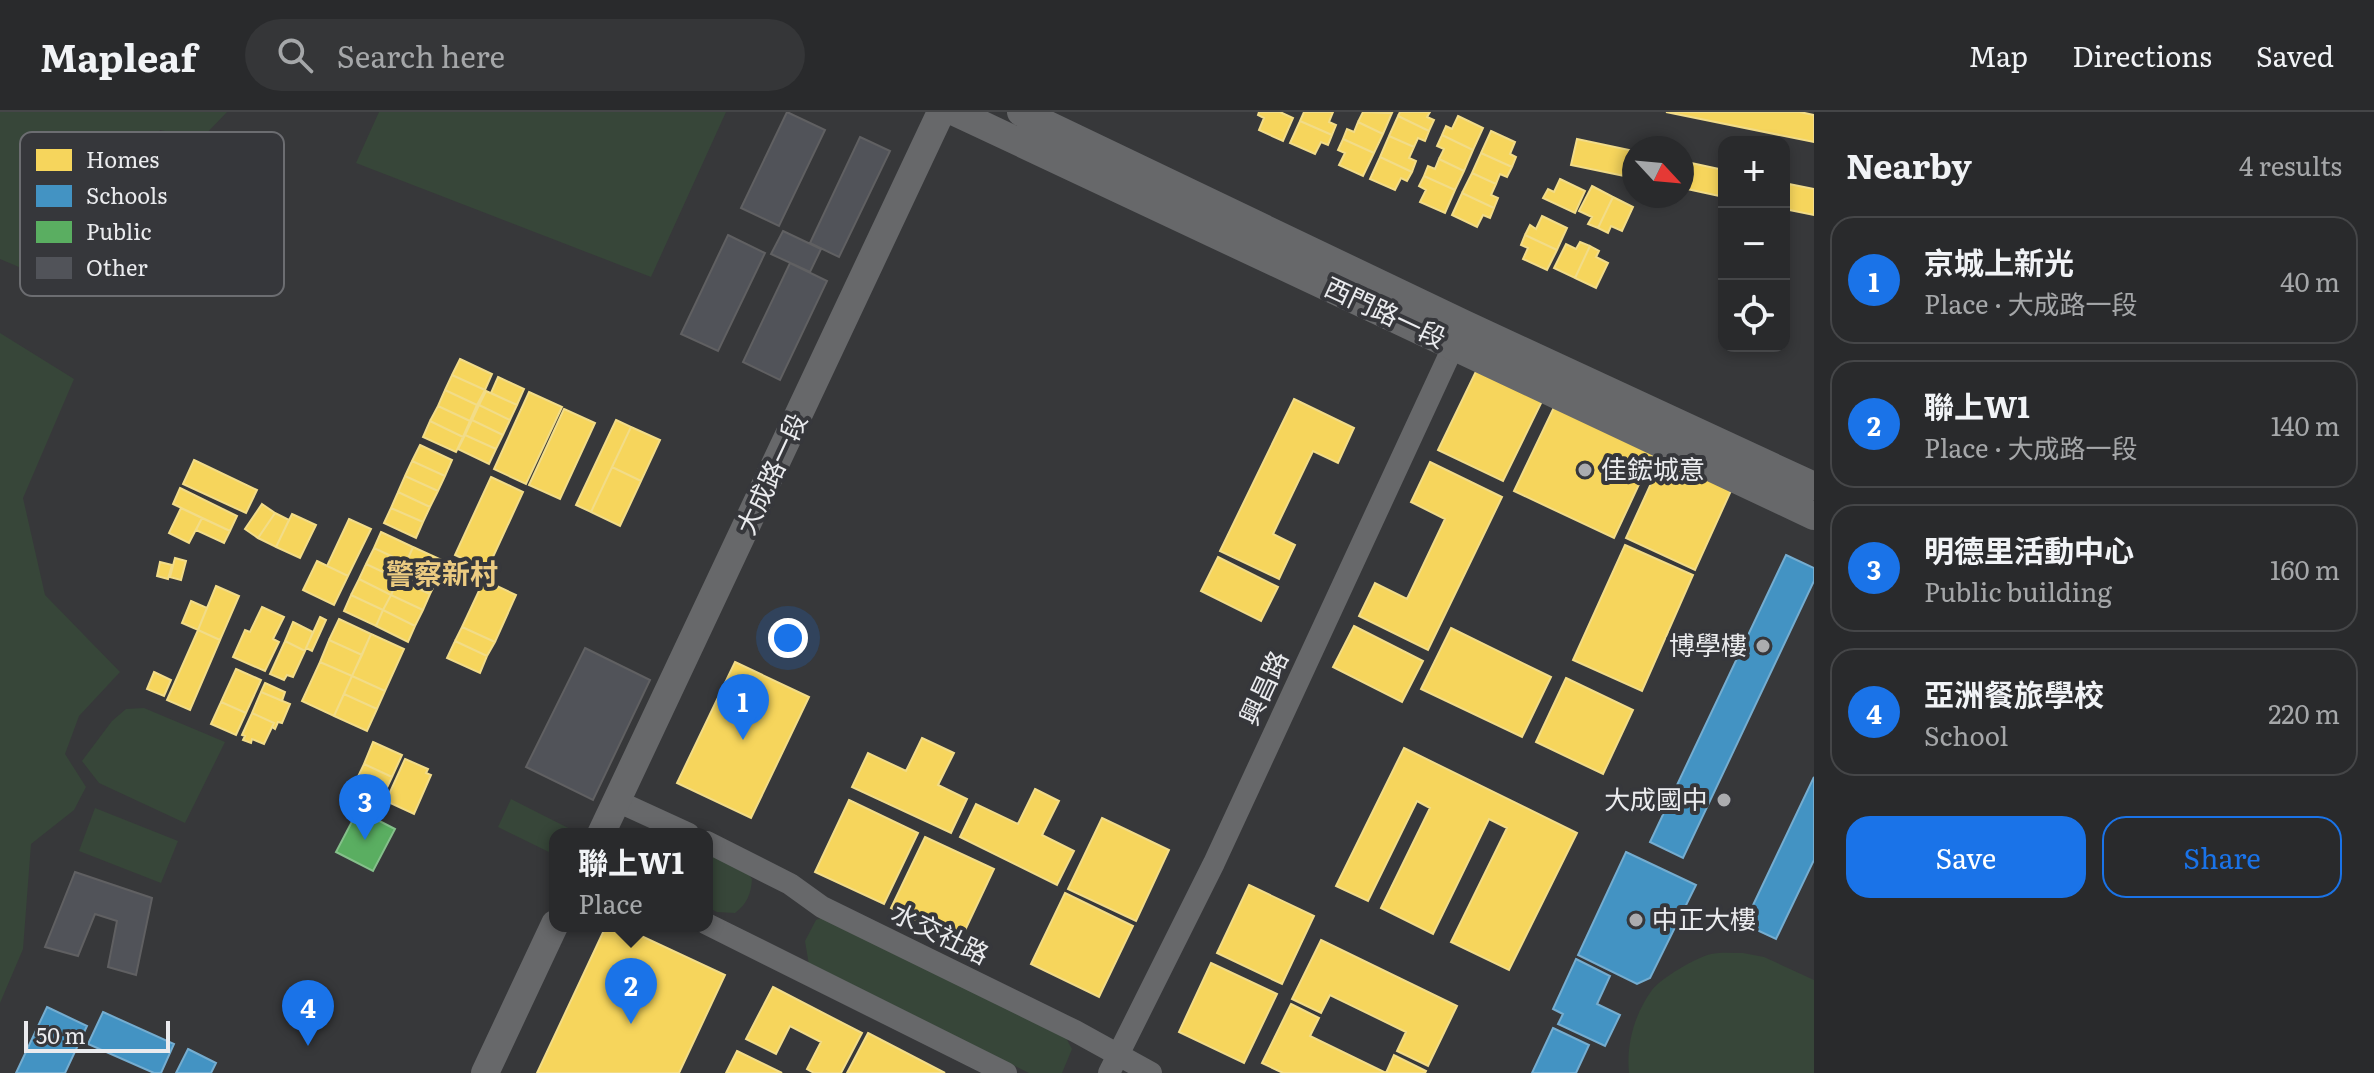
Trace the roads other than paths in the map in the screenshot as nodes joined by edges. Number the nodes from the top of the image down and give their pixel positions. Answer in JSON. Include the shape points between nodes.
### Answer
{"nodes":[{"id":1,"x":941,"y":112,"type":"edge"},
{"id":2,"x":955,"y":112,"type":"edge"},
{"id":3,"x":1021,"y":112,"type":"edge"},
{"id":4,"x":1458,"y":335,"type":"junction"},
{"id":5,"x":1814,"y":486,"type":"edge"},
{"id":6,"x":1814,"y":516,"type":"edge"},
{"id":7,"x":617,"y":801,"type":"junction"},
{"id":8,"x":604,"y":828,"type":"edge"},
{"id":9,"x":676,"y":828,"type":"edge"},
{"id":10,"x":713,"y":845,"type":"edge"},
{"id":11,"x":713,"y":927,"type":"edge"},
{"id":12,"x":551,"y":932,"type":"edge"},
{"id":13,"x":1113,"y":1064,"type":"edge"},
{"id":14,"x":485,"y":1073,"type":"edge"},
{"id":15,"x":1006,"y":1073,"type":"edge"},
{"id":16,"x":1151,"y":1073,"type":"edge"}],
"edges":[{"from":1,"to":7,"type":"street","name":"大成路一段"},
{"from":2,"to":4,"type":"street","name":"西門路一段"},
{"from":3,"to":4,"type":"street","name":"西門路一段"},
{"from":4,"to":5,"type":"street","name":"西門路一段"},
{"from":4,"to":6,"type":"street","name":"西門路一段"},
{"from":4,"to":13,"type":"street","name":"興昌路","via":[[1214,863]]},
{"from":7,"to":8,"type":"street","name":"大成路一段"},
{"from":7,"to":9,"type":"street"},
{"from":10,"to":13,"type":"street","name":"水交社路","via":[[790,884],[822,907],[1075,1031]]},
{"from":11,"to":15,"type":"street"},
{"from":12,"to":14,"type":"street"},
{"from":13,"to":16,"type":"street","name":"水交社路"}]}
